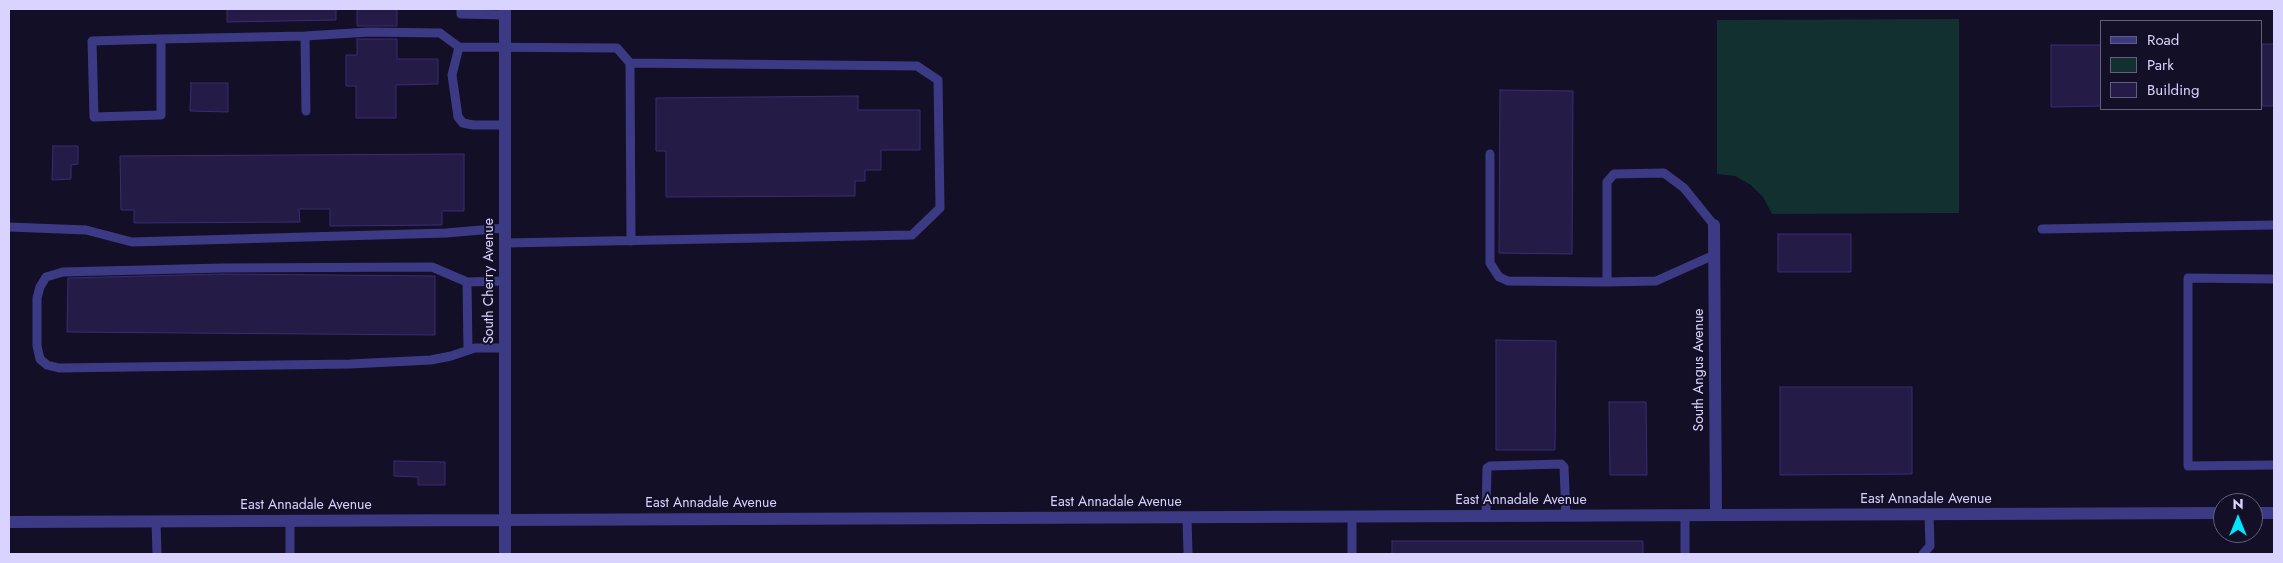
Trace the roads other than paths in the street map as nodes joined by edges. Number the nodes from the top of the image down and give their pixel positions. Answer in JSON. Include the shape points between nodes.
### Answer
{"nodes":[{"id":1,"x":461,"y":9,"type":"edge"},
{"id":2,"x":505,"y":12,"type":"edge"},
{"id":3,"x":305,"y":36,"type":"junction"},
{"id":4,"x":161,"y":39,"type":"junction"},
{"id":5,"x":459,"y":47,"type":"junction"},
{"id":6,"x":505,"y":47,"type":"junction"},
{"id":7,"x":630,"y":63,"type":"junction"},
{"id":8,"x":306,"y":111,"type":"dead end"},
{"id":9,"x":505,"y":125,"type":"junction"},
{"id":10,"x":1490,"y":154,"type":"dead end"},
{"id":11,"x":1714,"y":225,"type":"joint"},
{"id":12,"x":2274,"y":225,"type":"edge"},
{"id":13,"x":9,"y":228,"type":"edge"},
{"id":14,"x":505,"y":228,"type":"junction"},
{"id":15,"x":2042,"y":229,"type":"dead end"},
{"id":16,"x":631,"y":240,"type":"junction"},
{"id":17,"x":505,"y":243,"type":"junction"},
{"id":18,"x":1714,"y":255,"type":"junction"},
{"id":19,"x":2274,"y":279,"type":"edge"},
{"id":20,"x":505,"y":281,"type":"junction"},
{"id":21,"x":467,"y":282,"type":"junction"},
{"id":22,"x":1607,"y":282,"type":"junction"},
{"id":23,"x":505,"y":348,"type":"junction"},
{"id":24,"x":468,"y":350,"type":"junction"},
{"id":25,"x":2274,"y":465,"type":"edge"},
{"id":26,"x":2213,"y":513,"type":"edge"},
{"id":27,"x":1929,"y":514,"type":"junction"},
{"id":28,"x":1716,"y":515,"type":"junction"},
{"id":29,"x":1486,"y":516,"type":"junction"},
{"id":30,"x":1566,"y":516,"type":"junction"},
{"id":31,"x":1685,"y":516,"type":"junction"},
{"id":32,"x":1187,"y":517,"type":"junction"},
{"id":33,"x":1352,"y":517,"type":"junction"},
{"id":34,"x":505,"y":520,"type":"junction"},
{"id":35,"x":156,"y":521,"type":"junction"},
{"id":36,"x":290,"y":521,"type":"junction"},
{"id":37,"x":9,"y":522,"type":"edge"},
{"id":38,"x":157,"y":554,"type":"edge"},
{"id":39,"x":290,"y":554,"type":"edge"},
{"id":40,"x":505,"y":554,"type":"edge"},
{"id":41,"x":1188,"y":554,"type":"edge"},
{"id":42,"x":1352,"y":554,"type":"edge"},
{"id":43,"x":1685,"y":554,"type":"edge"},
{"id":44,"x":1923,"y":554,"type":"edge"}],
"edges":[{"from":1,"to":2,"type":"lane","via":[[461,14]]},
{"from":2,"to":6,"type":"street","name":"South Cherry Avenue"},
{"from":3,"to":4,"type":"lane"},
{"from":3,"to":5,"type":"lane","via":[[369,32],[440,33]]},
{"from":3,"to":8,"type":"lane"},
{"from":4,"to":4,"type":"lane","via":[[92,41],[94,117],[161,115]]},
{"from":5,"to":6,"type":"lane"},
{"from":5,"to":9,"type":"lane","via":[[452,75],[458,118],[463,123]]},
{"from":6,"to":7,"type":"lane","via":[[617,48]]},
{"from":6,"to":9,"type":"street","name":"South Cherry Avenue"},
{"from":7,"to":16,"type":"lane"},
{"from":7,"to":16,"type":"lane","via":[[917,66],[938,80],[940,198],[940,208],[912,236]]},
{"from":9,"to":14,"type":"street","name":"South Cherry Avenue"},
{"from":10,"to":22,"type":"lane","via":[[1490,263],[1500,277],[1508,281]]},
{"from":11,"to":18,"type":"street","name":"South Angus Avenue"},
{"from":11,"to":22,"type":"lane","via":[[1684,188],[1664,173],[1614,174],[1607,182]]},
{"from":12,"to":15,"type":"lane"},
{"from":13,"to":14,"type":"lane","via":[[86,230],[132,242]]},
{"from":14,"to":17,"type":"street","name":"South Cherry Avenue"},
{"from":16,"to":17,"type":"lane"},
{"from":17,"to":20,"type":"street","name":"South Cherry Avenue"},
{"from":18,"to":22,"type":"lane","via":[[1656,281]]},
{"from":18,"to":28,"type":"street","name":"South Angus Avenue"},
{"from":19,"to":25,"type":"lane","via":[[2188,278],[2188,466]]},
{"from":20,"to":21,"type":"lane"},
{"from":20,"to":23,"type":"street","name":"South Cherry Avenue"},
{"from":21,"to":24,"type":"lane"},
{"from":21,"to":24,"type":"lane","via":[[432,267],[62,272],[46,277],[40,287],[37,346],[40,359],[59,368],[422,360]]},
{"from":23,"to":24,"type":"lane"},
{"from":23,"to":34,"type":"street","name":"South Cherry Avenue"},
{"from":26,"to":27,"type":"street","name":"East Annadale Avenue"},
{"from":27,"to":28,"type":"street","name":"East Annadale Avenue"},
{"from":27,"to":44,"type":"lane","via":[[1930,546]]},
{"from":28,"to":31,"type":"street","name":"East Annadale Avenue"},
{"from":29,"to":30,"type":"street","name":"East Annadale Avenue"},
{"from":29,"to":30,"type":"lane","via":[[1487,468],[1561,464],[1564,467]]},
{"from":29,"to":33,"type":"street","name":"East Annadale Avenue"},
{"from":30,"to":31,"type":"street","name":"East Annadale Avenue"},
{"from":31,"to":43,"type":"lane"},
{"from":32,"to":33,"type":"street","name":"East Annadale Avenue"},
{"from":32,"to":34,"type":"street","name":"East Annadale Avenue"},
{"from":32,"to":41,"type":"lane"},
{"from":33,"to":42,"type":"lane"},
{"from":34,"to":36,"type":"street","name":"East Annadale Avenue"},
{"from":34,"to":40,"type":"street","name":"South Cherry Avenue"},
{"from":35,"to":36,"type":"street","name":"East Annadale Avenue"},
{"from":35,"to":37,"type":"street","name":"East Annadale Avenue"},
{"from":35,"to":38,"type":"lane"},
{"from":36,"to":39,"type":"lane"}]}
